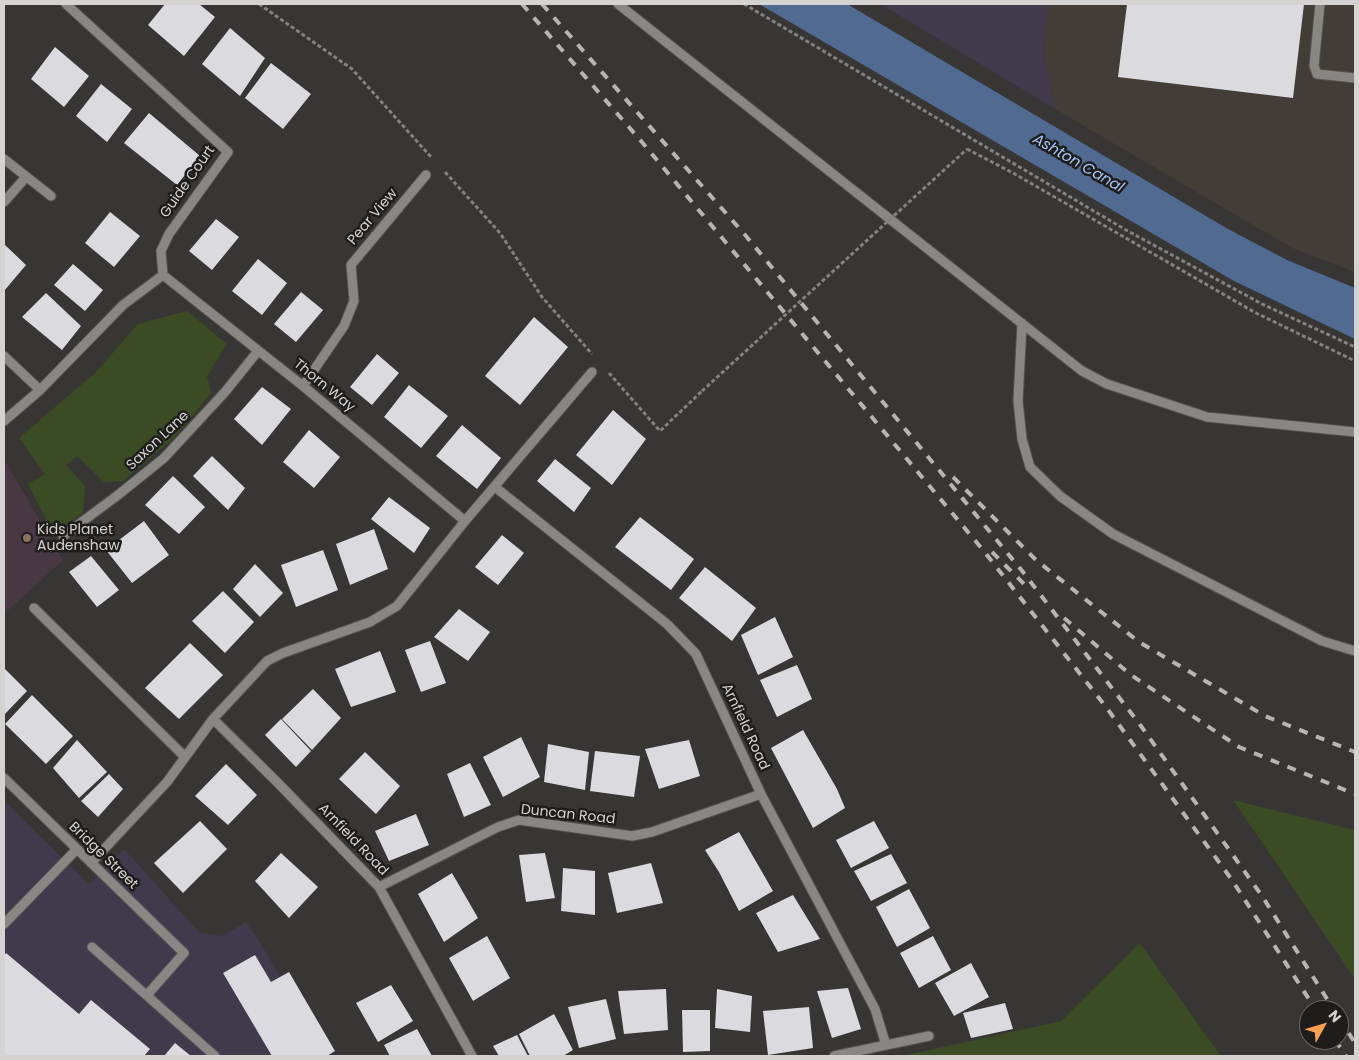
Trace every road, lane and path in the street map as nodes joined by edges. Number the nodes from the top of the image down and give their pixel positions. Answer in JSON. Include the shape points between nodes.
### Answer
{"nodes":[{"id":1,"x":66,"y":4,"type":"edge"},
{"id":2,"x":259,"y":4,"type":"edge"},
{"id":3,"x":618,"y":4,"type":"edge"},
{"id":4,"x":744,"y":4,"type":"edge"},
{"id":5,"x":1320,"y":4,"type":"edge"},
{"id":6,"x":1355,"y":78,"type":"edge"},
{"id":7,"x":4,"y":159,"type":"edge"},
{"id":8,"x":437,"y":163,"type":"dead end"},
{"id":9,"x":443,"y":170,"type":"dead end"},
{"id":10,"x":426,"y":175,"type":"dead end"},
{"id":11,"x":26,"y":177,"type":"junction"},
{"id":12,"x":51,"y":196,"type":"dead end"},
{"id":13,"x":4,"y":202,"type":"edge"},
{"id":14,"x":163,"y":275,"type":"junction"},
{"id":15,"x":1022,"y":323,"type":"junction"},
{"id":16,"x":1355,"y":347,"type":"edge"},
{"id":17,"x":258,"y":351,"type":"junction"},
{"id":18,"x":593,"y":355,"type":"dead end"},
{"id":19,"x":4,"y":356,"type":"edge"},
{"id":20,"x":1355,"y":361,"type":"edge"},
{"id":21,"x":605,"y":369,"type":"dead end"},
{"id":22,"x":592,"y":372,"type":"dead end"},
{"id":23,"x":303,"y":386,"type":"junction"},
{"id":24,"x":40,"y":390,"type":"junction"},
{"id":25,"x":4,"y":421,"type":"edge"},
{"id":26,"x":1355,"y":432,"type":"edge"},
{"id":27,"x":495,"y":487,"type":"junction"},
{"id":28,"x":465,"y":520,"type":"junction"},
{"id":29,"x":63,"y":536,"type":"dead end"},
{"id":30,"x":34,"y":608,"type":"dead end"},
{"id":31,"x":1355,"y":651,"type":"edge"},
{"id":32,"x":213,"y":719,"type":"junction"},
{"id":33,"x":184,"y":756,"type":"junction"},
{"id":34,"x":4,"y":778,"type":"edge"},
{"id":35,"x":761,"y":794,"type":"junction"},
{"id":36,"x":76,"y":849,"type":"junction"},
{"id":37,"x":91,"y":863,"type":"junction"},
{"id":38,"x":379,"y":887,"type":"junction"},
{"id":39,"x":4,"y":924,"type":"edge"},
{"id":40,"x":92,"y":947,"type":"dead end"},
{"id":41,"x":147,"y":996,"type":"junction"},
{"id":42,"x":928,"y":1036,"type":"dead end"},
{"id":43,"x":886,"y":1045,"type":"junction"},
{"id":44,"x":215,"y":1056,"type":"edge"},
{"id":45,"x":472,"y":1056,"type":"edge"},
{"id":46,"x":834,"y":1056,"type":"edge"}],
"edges":[{"from":1,"to":14,"type":"street","name":"Guide Court","via":[[228,152],[169,234],[161,251]]},
{"from":2,"to":8,"type":"path","via":[[352,69]]},
{"from":3,"to":15,"type":"street"},
{"from":4,"to":16,"type":"path","via":[[1126,230],[1262,304]]},
{"from":5,"to":6,"type":"street","via":[[1314,66],[1317,74]]},
{"from":7,"to":11,"type":"street"},
{"from":9,"to":18,"type":"path","via":[[500,233],[542,297]]},
{"from":10,"to":23,"type":"street","name":"Pear View","via":[[351,265],[354,301],[344,326]]},
{"from":11,"to":12,"type":"street"},
{"from":11,"to":13,"type":"street"},
{"from":14,"to":17,"type":"street","name":"Thorn Way"},
{"from":14,"to":24,"type":"street","via":[[123,304]]},
{"from":15,"to":26,"type":"street","via":[[1082,371],[1107,384],[1207,417]]},
{"from":15,"to":31,"type":"street","via":[[1018,401],[1022,439],[1030,468],[1060,496],[1113,534],[1322,641]]},
{"from":17,"to":23,"type":"street","name":"Thorn Way"},
{"from":17,"to":29,"type":"street","name":"Saxon Lane","via":[[164,458]]},
{"from":19,"to":24,"type":"street"},
{"from":20,"to":21,"type":"path","bridge":true,"via":[[1256,313],[967,149],[660,431]]},
{"from":22,"to":27,"type":"street"},
{"from":23,"to":28,"type":"street","name":"Thorn Way"},
{"from":24,"to":25,"type":"street"},
{"from":27,"to":28,"type":"street"},
{"from":27,"to":35,"type":"street","name":"Arnfield Road","via":[[667,624],[696,654]]},
{"from":28,"to":32,"type":"street","via":[[397,606],[370,622],[267,661]]},
{"from":30,"to":33,"type":"street"},
{"from":32,"to":33,"type":"street"},
{"from":32,"to":38,"type":"street","name":"Arnfield Road"},
{"from":33,"to":37,"type":"street","via":[[167,782]]},
{"from":34,"to":36,"type":"street","name":"Bridge Street"},
{"from":35,"to":38,"type":"street","name":"Duncan Road","via":[[632,836],[519,820],[498,827]]},
{"from":35,"to":43,"type":"street","name":"Arnfield Road","via":[[875,1009]]},
{"from":36,"to":37,"type":"street","name":"Bridge Street"},
{"from":36,"to":39,"type":"street"},
{"from":37,"to":41,"type":"street","name":"Bridge Street","via":[[184,953]]},
{"from":38,"to":45,"type":"street","name":"Arnfield Road"},
{"from":40,"to":41,"type":"street"},
{"from":41,"to":44,"type":"street"},
{"from":42,"to":43,"type":"street"},
{"from":43,"to":46,"type":"street"}]}
